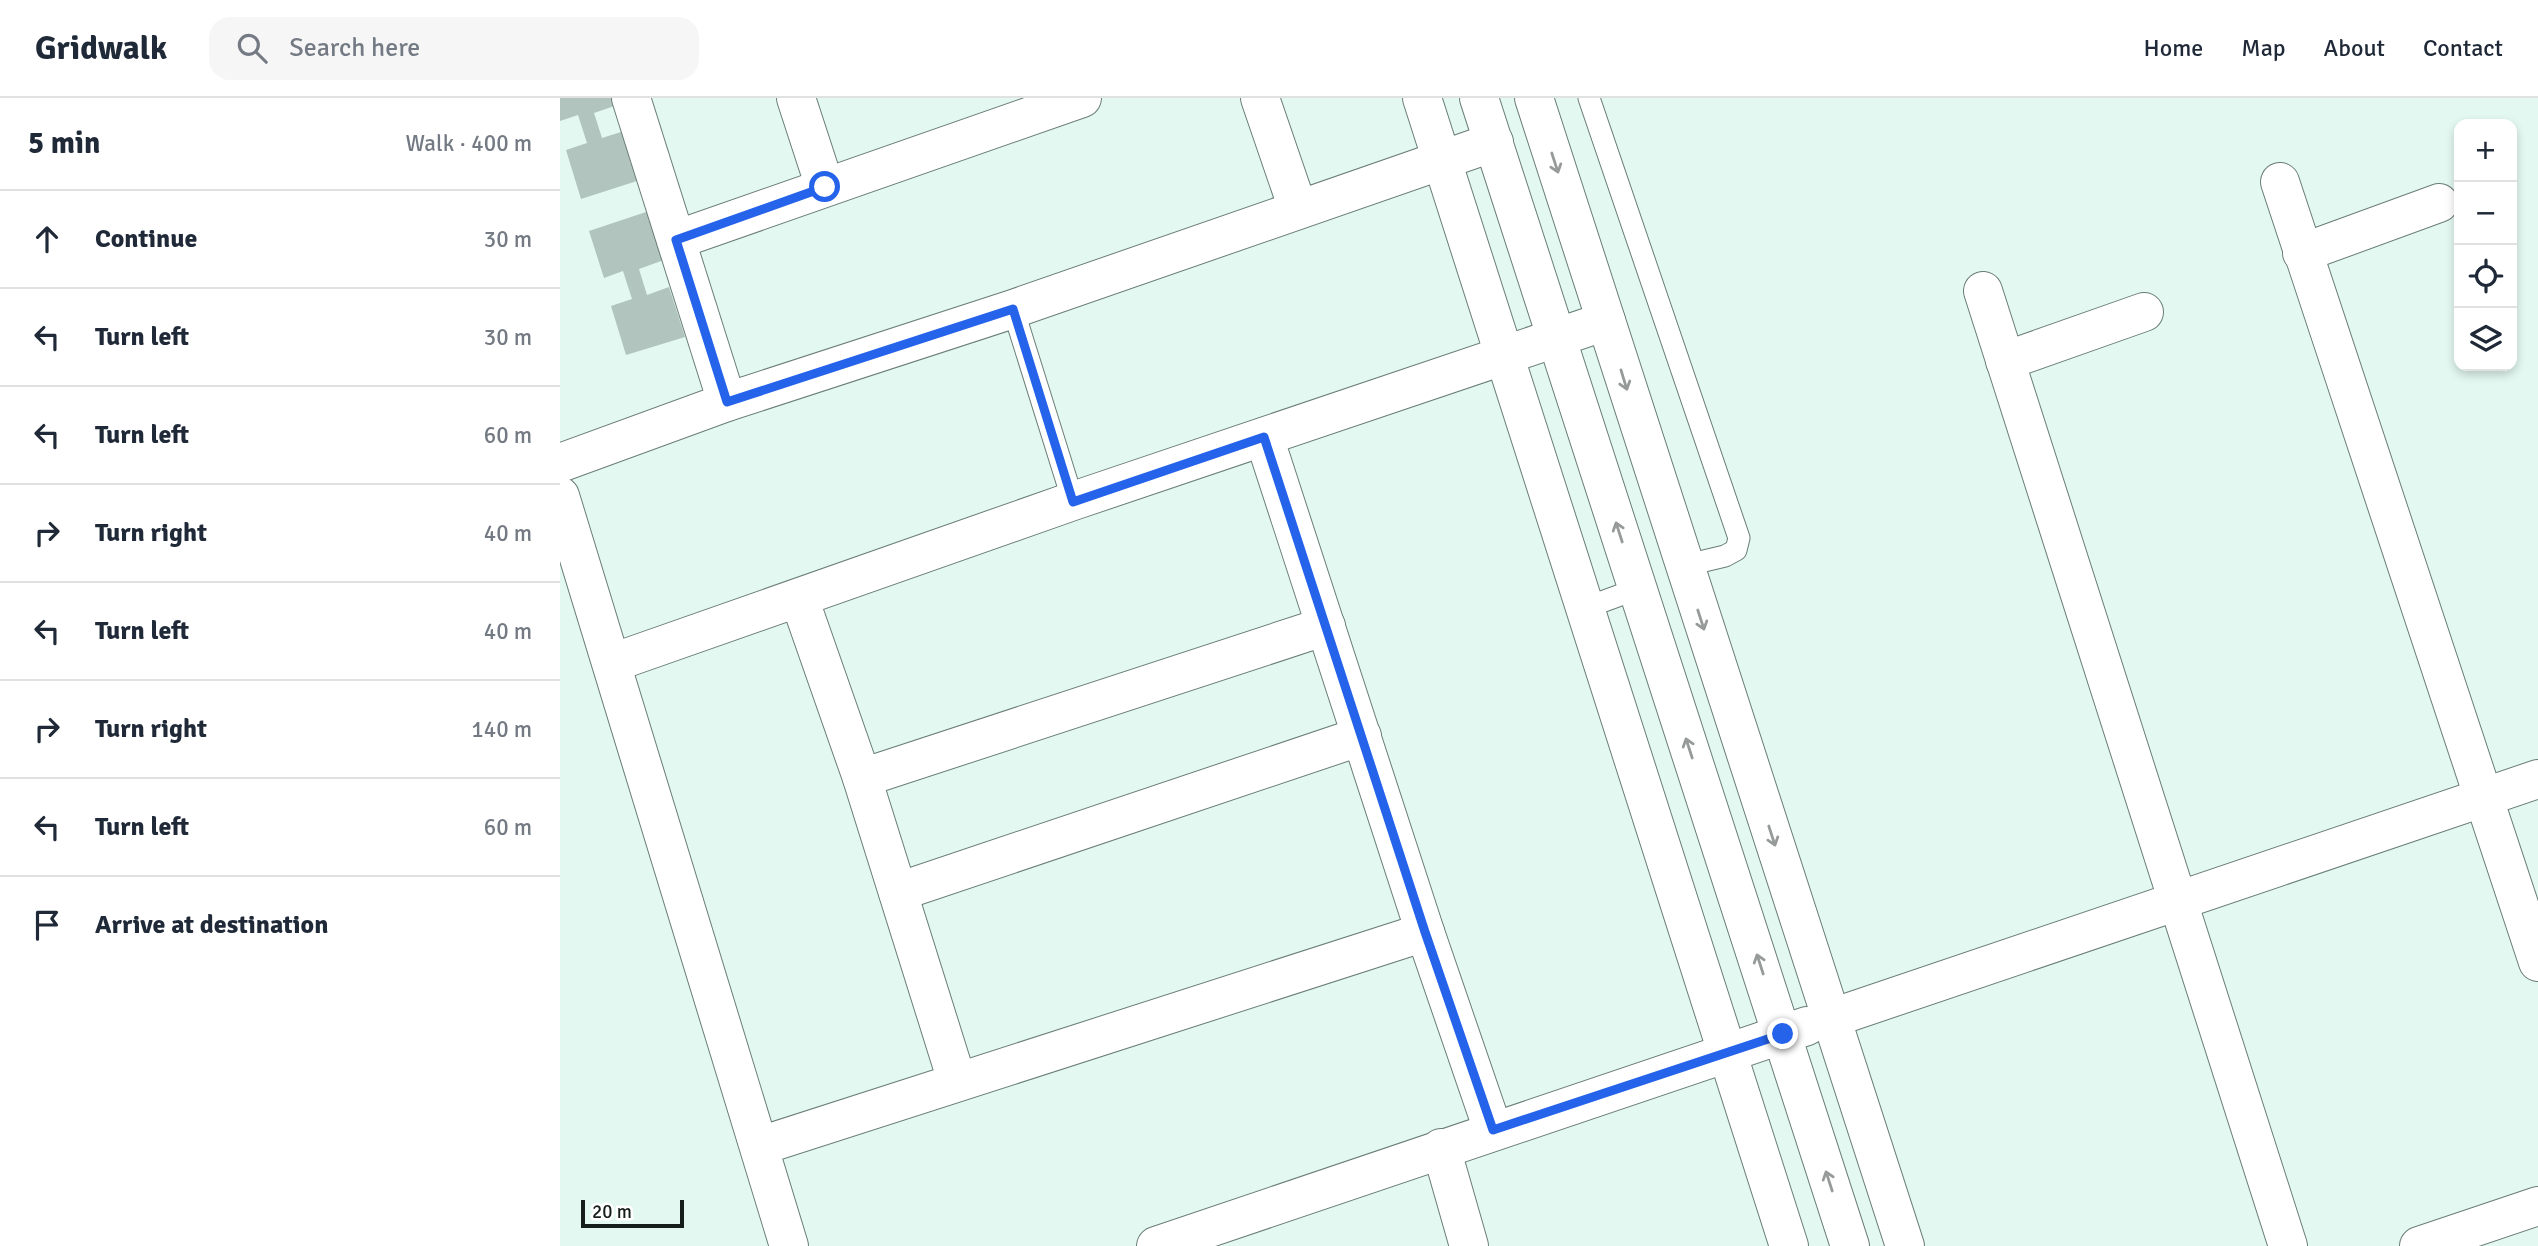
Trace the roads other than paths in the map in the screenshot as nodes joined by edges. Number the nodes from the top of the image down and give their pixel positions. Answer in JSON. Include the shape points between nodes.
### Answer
{"nodes":[{"id":1,"x":631,"y":98,"type":"edge"},
{"id":2,"x":796,"y":98,"type":"edge"},
{"id":3,"x":1082,"y":98,"type":"edge"},
{"id":4,"x":1260,"y":98,"type":"edge"},
{"id":5,"x":1422,"y":98,"type":"edge"},
{"id":6,"x":1479,"y":98,"type":"edge"},
{"id":7,"x":1534,"y":98,"type":"edge"},
{"id":8,"x":1589,"y":98,"type":"edge"},
{"id":9,"x":1494,"y":142,"type":"junction"},
{"id":10,"x":1442,"y":159,"type":"junction"},
{"id":11,"x":2280,"y":182,"type":"dead end"},
{"id":12,"x":825,"y":187,"type":"junction"},
{"id":13,"x":2440,"y":203,"type":"dead end"},
{"id":14,"x":1298,"y":209,"type":"junction"},
{"id":15,"x":676,"y":240,"type":"junction"},
{"id":16,"x":2302,"y":253,"type":"junction"},
{"id":17,"x":1983,"y":291,"type":"dead end"},
{"id":18,"x":1013,"y":309,"type":"junction"},
{"id":19,"x":2144,"y":312,"type":"dead end"},
{"id":20,"x":1606,"y":321,"type":"junction"},
{"id":21,"x":1557,"y":337,"type":"junction"},
{"id":22,"x":1503,"y":355,"type":"junction"},
{"id":23,"x":2005,"y":361,"type":"junction"},
{"id":24,"x":727,"y":402,"type":"junction"},
{"id":25,"x":1264,"y":437,"type":"junction"},
{"id":26,"x":560,"y":463,"type":"edge"},
{"id":27,"x":560,"y":496,"type":"edge"},
{"id":28,"x":1073,"y":502,"type":"junction"},
{"id":29,"x":1683,"y":566,"type":"junction"},
{"id":30,"x":1637,"y":589,"type":"junction"},
{"id":31,"x":799,"y":598,"type":"junction"},
{"id":32,"x":1585,"y":608,"type":"junction"},
{"id":33,"x":1326,"y":626,"type":"junction"},
{"id":34,"x":612,"y":663,"type":"junction"},
{"id":35,"x":1362,"y":736,"type":"junction"},
{"id":36,"x":862,"y":778,"type":"junction"},
{"id":37,"x":2538,"y":779,"type":"edge"},
{"id":38,"x":2485,"y":797,"type":"junction"},
{"id":39,"x":898,"y":892,"type":"junction"},
{"id":40,"x":2177,"y":900,"type":"junction"},
{"id":41,"x":1425,"y":932,"type":"junction"},
{"id":42,"x":2538,"y":962,"type":"edge"},
{"id":43,"x":1832,"y":1018,"type":"junction"},
{"id":44,"x":1783,"y":1034,"type":"junction"},
{"id":45,"x":1727,"y":1051,"type":"junction"},
{"id":46,"x":957,"y":1081,"type":"junction"},
{"id":47,"x":1493,"y":1130,"type":"junction"},
{"id":48,"x":761,"y":1146,"type":"junction"},
{"id":49,"x":1441,"y":1148,"type":"junction"},
{"id":50,"x":2538,"y":1206,"type":"edge"},
{"id":51,"x":789,"y":1246,"type":"edge"},
{"id":52,"x":1156,"y":1246,"type":"edge"},
{"id":53,"x":1469,"y":1246,"type":"edge"},
{"id":54,"x":1789,"y":1246,"type":"edge"},
{"id":55,"x":1850,"y":1246,"type":"edge"},
{"id":56,"x":1905,"y":1246,"type":"edge"},
{"id":57,"x":2288,"y":1246,"type":"edge"},
{"id":58,"x":2419,"y":1246,"type":"edge"}],
"edges":[{"from":1,"to":15,"type":"street"},
{"from":2,"to":12,"type":"street"},
{"from":3,"to":12,"type":"street"},
{"from":4,"to":14,"type":"street"},
{"from":5,"to":10,"type":"street"},
{"from":6,"to":9,"type":"street"},
{"from":7,"to":20,"type":"street","one_way":true},
{"from":8,"to":29,"type":"lane","via":[[1739,538],[1736,550],[1725,556]]},
{"from":9,"to":10,"type":"street"},
{"from":9,"to":21,"type":"street"},
{"from":10,"to":14,"type":"street"},
{"from":10,"to":22,"type":"street"},
{"from":11,"to":16,"type":"street"},
{"from":12,"to":15,"type":"street"},
{"from":13,"to":16,"type":"street"},
{"from":14,"to":18,"type":"street"},
{"from":15,"to":24,"type":"street"},
{"from":16,"to":38,"type":"street"},
{"from":17,"to":23,"type":"street"},
{"from":18,"to":24,"type":"street"},
{"from":18,"to":28,"type":"lane"},
{"from":19,"to":23,"type":"street"},
{"from":20,"to":21,"type":"street"},
{"from":20,"to":29,"type":"street","one_way":true},
{"from":21,"to":22,"type":"street"},
{"from":30,"to":21,"type":"street","one_way":true},
{"from":22,"to":25,"type":"street"},
{"from":22,"to":32,"type":"street"},
{"from":23,"to":40,"type":"street"},
{"from":24,"to":26,"type":"street"},
{"from":25,"to":28,"type":"street"},
{"from":25,"to":33,"type":"street"},
{"from":27,"to":34,"type":"street"},
{"from":28,"to":31,"type":"street"},
{"from":29,"to":43,"type":"street","one_way":true},
{"from":30,"to":32,"type":"lane"},
{"from":44,"to":30,"type":"street","one_way":true},
{"from":31,"to":34,"type":"street"},
{"from":31,"to":36,"type":"street"},
{"from":32,"to":45,"type":"street"},
{"from":33,"to":35,"type":"street"},
{"from":33,"to":36,"type":"street"},
{"from":34,"to":48,"type":"street"},
{"from":35,"to":39,"type":"street"},
{"from":35,"to":41,"type":"street"},
{"from":36,"to":39,"type":"street"},
{"from":37,"to":38,"type":"street"},
{"from":38,"to":40,"type":"street"},
{"from":38,"to":42,"type":"street"},
{"from":39,"to":46,"type":"street"},
{"from":40,"to":43,"type":"street"},
{"from":40,"to":57,"type":"street"},
{"from":41,"to":46,"type":"street"},
{"from":41,"to":47,"type":"street"},
{"from":43,"to":44,"type":"street"},
{"from":43,"to":56,"type":"street"},
{"from":44,"to":45,"type":"street"},
{"from":55,"to":44,"type":"street","one_way":true},
{"from":45,"to":47,"type":"street"},
{"from":45,"to":54,"type":"street"},
{"from":46,"to":48,"type":"street"},
{"from":47,"to":49,"type":"street"},
{"from":48,"to":51,"type":"street"},
{"from":49,"to":52,"type":"street"},
{"from":49,"to":53,"type":"street"},
{"from":50,"to":58,"type":"street"}]}
